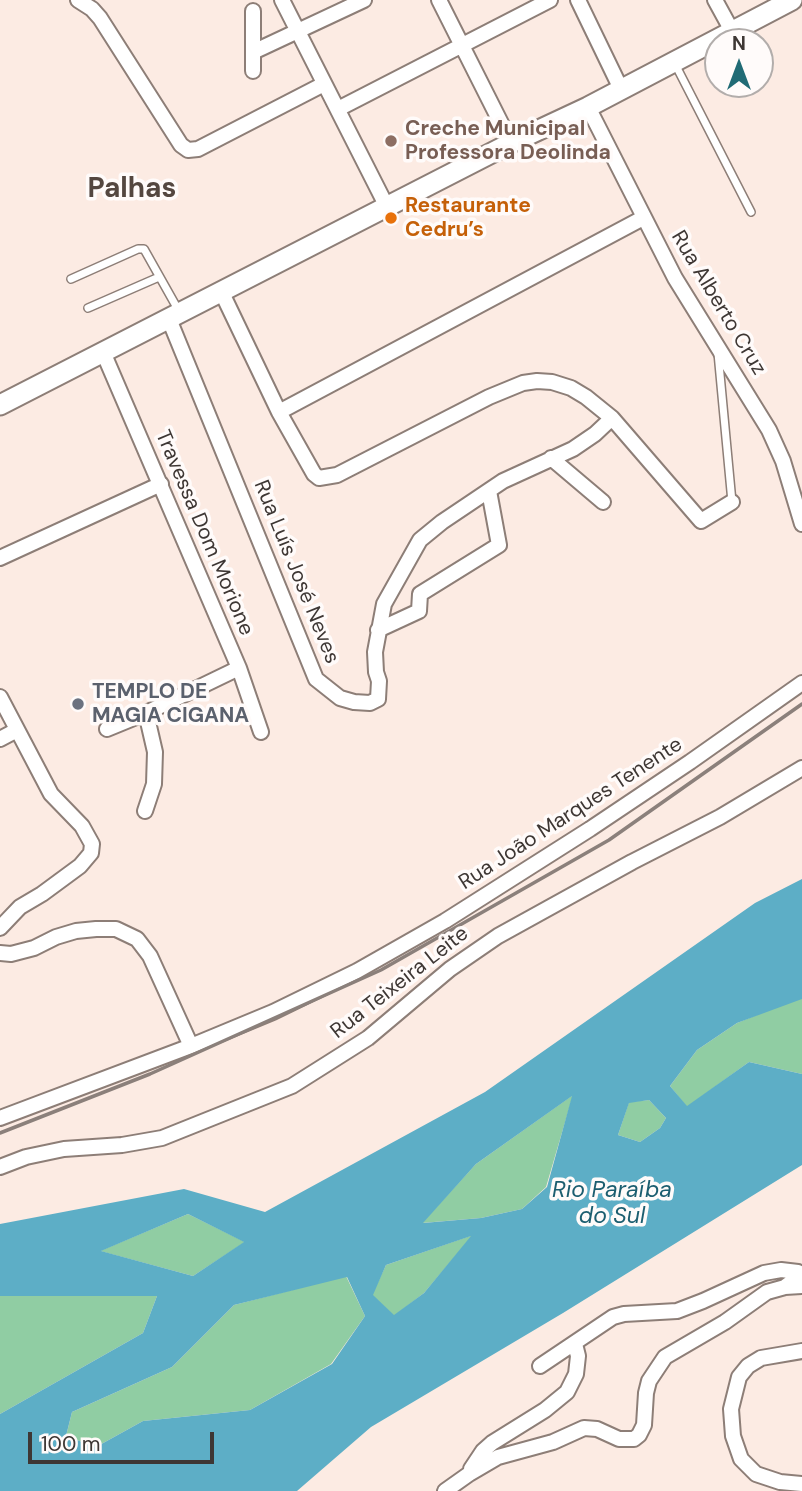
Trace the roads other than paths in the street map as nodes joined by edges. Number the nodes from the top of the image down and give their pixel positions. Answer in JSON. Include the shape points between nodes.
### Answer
{"nodes":[{"id":1,"x":78,"y":0,"type":"edge"},
{"id":2,"x":282,"y":0,"type":"edge"},
{"id":3,"x":364,"y":0,"type":"edge"},
{"id":4,"x":439,"y":0,"type":"edge"},
{"id":5,"x":550,"y":0,"type":"edge"},
{"id":6,"x":578,"y":0,"type":"edge"},
{"id":7,"x":715,"y":0,"type":"edge"},
{"id":8,"x":792,"y":0,"type":"edge"},
{"id":9,"x":253,"y":10,"type":"dead end"},
{"id":10,"x":730,"y":28,"type":"edge"},
{"id":11,"x":738,"y":28,"type":"edge"},
{"id":12,"x":298,"y":31,"type":"junction"},
{"id":13,"x":461,"y":44,"type":"junction"},
{"id":14,"x":704,"y":46,"type":"edge"},
{"id":15,"x":253,"y":52,"type":"junction"},
{"id":16,"x":674,"y":62,"type":"junction"},
{"id":17,"x":253,"y":71,"type":"dead end"},
{"id":18,"x":324,"y":84,"type":"junction"},
{"id":19,"x":621,"y":89,"type":"junction"},
{"id":20,"x":588,"y":107,"type":"junction"},
{"id":21,"x":338,"y":109,"type":"junction"},
{"id":22,"x":512,"y":144,"type":"junction"},
{"id":23,"x":387,"y":207,"type":"junction"},
{"id":24,"x":751,"y":212,"type":"dead end"},
{"id":25,"x":643,"y":218,"type":"junction"},
{"id":26,"x":159,"y":276,"type":"junction"},
{"id":27,"x":71,"y":279,"type":"dead end"},
{"id":28,"x":222,"y":293,"type":"junction"},
{"id":29,"x":88,"y":308,"type":"dead end"},
{"id":30,"x":174,"y":316,"type":"junction"},
{"id":31,"x":717,"y":349,"type":"junction"},
{"id":32,"x":103,"y":352,"type":"junction"},
{"id":33,"x":0,"y":405,"type":"edge"},
{"id":34,"x":279,"y":412,"type":"junction"},
{"id":35,"x":612,"y":418,"type":"junction"},
{"id":36,"x":551,"y":458,"type":"junction"},
{"id":37,"x":161,"y":484,"type":"junction"},
{"id":38,"x":489,"y":491,"type":"junction"},
{"id":39,"x":603,"y":502,"type":"dead end"},
{"id":40,"x":732,"y":502,"type":"joint"},
{"id":41,"x":802,"y":524,"type":"edge"},
{"id":42,"x":0,"y":558,"type":"edge"},
{"id":43,"x":378,"y":630,"type":"junction"},
{"id":44,"x":239,"y":668,"type":"junction"},
{"id":45,"x":802,"y":683,"type":"edge"},
{"id":46,"x":0,"y":697,"type":"edge"},
{"id":47,"x":146,"y":713,"type":"junction"},
{"id":48,"x":107,"y":729,"type":"dead end"},
{"id":49,"x":17,"y":730,"type":"junction"},
{"id":50,"x":261,"y":732,"type":"dead end"},
{"id":51,"x":0,"y":739,"type":"edge"},
{"id":52,"x":802,"y":768,"type":"edge"},
{"id":53,"x":145,"y":811,"type":"dead end"},
{"id":54,"x":0,"y":928,"type":"edge"},
{"id":55,"x":0,"y":953,"type":"edge"},
{"id":56,"x":191,"y":1046,"type":"junction"},
{"id":57,"x":0,"y":1118,"type":"edge"},
{"id":58,"x":0,"y":1167,"type":"edge"},
{"id":59,"x":785,"y":1286,"type":"junction"},
{"id":60,"x":802,"y":1286,"type":"edge"},
{"id":61,"x":575,"y":1344,"type":"junction"},
{"id":62,"x":802,"y":1351,"type":"edge"},
{"id":63,"x":540,"y":1366,"type":"dead end"},
{"id":64,"x":469,"y":1474,"type":"junction"},
{"id":65,"x":802,"y":1484,"type":"edge"},
{"id":66,"x":445,"y":1491,"type":"edge"}],
"edges":[{"from":1,"to":18,"type":"street","via":[[100,18],[188,150]]},
{"from":2,"to":12,"type":"street"},
{"from":3,"to":12,"type":"street"},
{"from":4,"to":13,"type":"street"},
{"from":5,"to":13,"type":"street"},
{"from":6,"to":19,"type":"street"},
{"from":7,"to":10,"type":"street"},
{"from":8,"to":11,"type":"street"},
{"from":9,"to":15,"type":"street"},
{"from":12,"to":15,"type":"street"},
{"from":12,"to":18,"type":"street"},
{"from":13,"to":21,"type":"street"},
{"from":13,"to":22,"type":"street"},
{"from":14,"to":16,"type":"street"},
{"from":15,"to":17,"type":"street"},
{"from":16,"to":19,"type":"street"},
{"from":16,"to":24,"type":"lane"},
{"from":18,"to":21,"type":"street"},
{"from":19,"to":20,"type":"street"},
{"from":20,"to":22,"type":"street"},
{"from":20,"to":25,"type":"street","name":"Rua Alberto Cruz"},
{"from":21,"to":23,"type":"street"},
{"from":22,"to":23,"type":"street"},
{"from":23,"to":28,"type":"street"},
{"from":25,"to":31,"type":"street","name":"Rua Alberto Cruz"},
{"from":25,"to":34,"type":"street"},
{"from":26,"to":27,"type":"lane","via":[[141,248]]},
{"from":26,"to":29,"type":"lane"},
{"from":26,"to":30,"type":"lane"},
{"from":28,"to":30,"type":"street"},
{"from":28,"to":34,"type":"street"},
{"from":30,"to":32,"type":"street"},
{"from":30,"to":43,"type":"street","name":"Rua Luís José Neves","via":[[316,679],[340,698],[375,701],[379,695]]},
{"from":31,"to":40,"type":"lane"},
{"from":31,"to":41,"type":"street","name":"Rua Alberto Cruz","via":[[769,429]]},
{"from":32,"to":33,"type":"street"},
{"from":32,"to":37,"type":"street","name":"Travessa Dom Morione"},
{"from":34,"to":35,"type":"street","via":[[314,474],[324,479],[523,383],[563,385]]},
{"from":35,"to":36,"type":"street","name":"Rua Luís José Neves","via":[[573,449]]},
{"from":35,"to":40,"type":"street","via":[[701,521]]},
{"from":36,"to":38,"type":"street","name":"Rua Luís José Neves"},
{"from":36,"to":39,"type":"street"},
{"from":37,"to":42,"type":"street"},
{"from":37,"to":44,"type":"street","name":"Travessa Dom Morione"},
{"from":38,"to":43,"type":"street","name":"Rua Luís José Neves","via":[[420,540],[384,604]]},
{"from":38,"to":43,"type":"street","via":[[499,545],[420,594],[419,611]]},
{"from":44,"to":47,"type":"street"},
{"from":44,"to":50,"type":"street","name":"Travessa Dom Morione"},
{"from":45,"to":56,"type":"street","name":"Rua João Marques Tenente","via":[[590,829],[445,920],[356,971]]},
{"from":46,"to":49,"type":"street"},
{"from":47,"to":48,"type":"street"},
{"from":47,"to":53,"type":"street","via":[[155,752],[154,784]]},
{"from":49,"to":51,"type":"street"},
{"from":49,"to":54,"type":"street","via":[[51,794],[82,826],[92,844],[80,866],[20,906]]},
{"from":52,"to":58,"type":"street","name":"Rua Teixeira Leite","via":[[730,812],[498,936],[450,969],[368,1038],[292,1086],[162,1138],[64,1149]]},
{"from":55,"to":56,"type":"street","via":[[34,948],[76,931],[116,929],[136,939],[150,956]]},
{"from":56,"to":57,"type":"street","name":"Rua João Marques Tenente"},
{"from":59,"to":60,"type":"street"},
{"from":59,"to":61,"type":"street","via":[[798,1272],[764,1273],[677,1311],[613,1317]]},
{"from":59,"to":64,"type":"street","via":[[755,1299],[665,1357],[649,1381],[644,1425],[634,1439],[584,1428],[498,1457]]},
{"from":61,"to":63,"type":"street"},
{"from":61,"to":64,"type":"street","via":[[578,1365],[567,1392],[492,1443]]},
{"from":62,"to":65,"type":"street","via":[[761,1358],[748,1366],[739,1377],[732,1409],[733,1436],[741,1459],[756,1474]]},
{"from":64,"to":66,"type":"street"}]}
